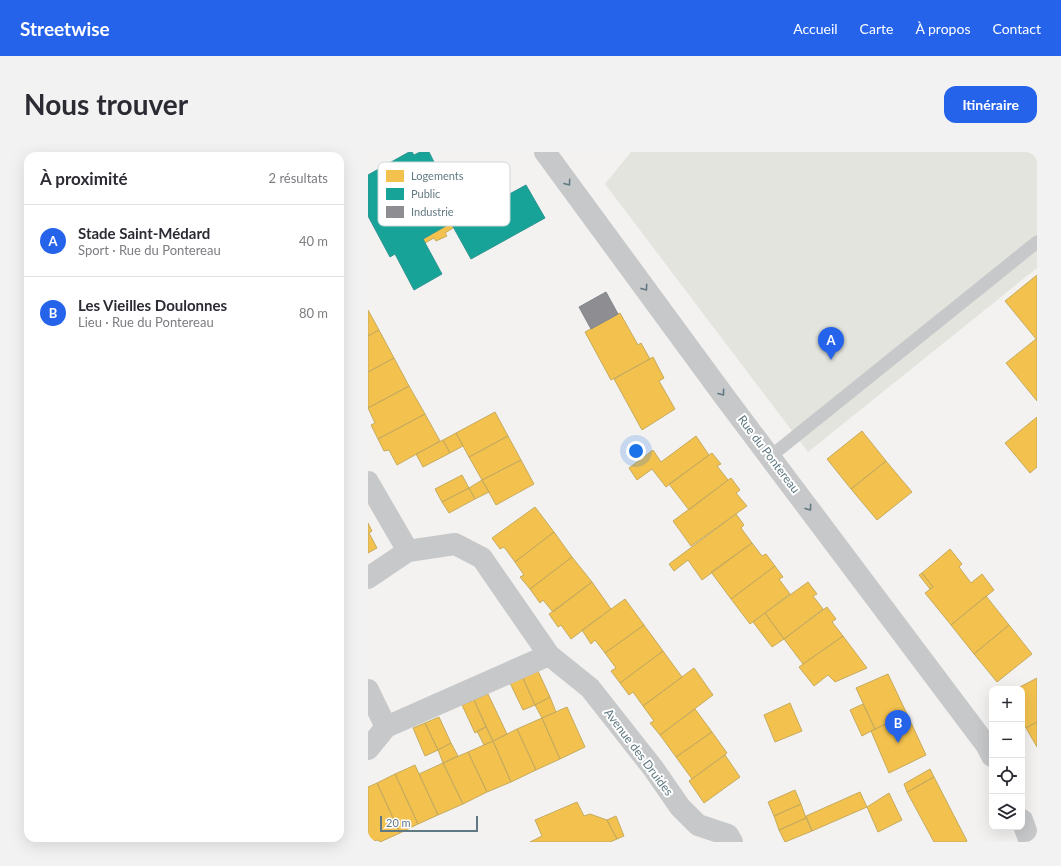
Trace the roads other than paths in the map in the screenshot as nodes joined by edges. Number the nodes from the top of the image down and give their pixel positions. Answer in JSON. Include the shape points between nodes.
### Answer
{"nodes":[{"id":1,"x":545,"y":152,"type":"edge"},
{"id":2,"x":1037,"y":242,"type":"edge"},
{"id":3,"x":771,"y":456,"type":"junction"},
{"id":4,"x":368,"y":482,"type":"edge"},
{"id":5,"x":408,"y":551,"type":"junction"},
{"id":6,"x":368,"y":578,"type":"edge"},
{"id":7,"x":549,"y":655,"type":"junction"},
{"id":8,"x":368,"y":690,"type":"edge"},
{"id":9,"x":386,"y":727,"type":"junction"},
{"id":10,"x":368,"y":749,"type":"edge"},
{"id":11,"x":989,"y":750,"type":"edge"},
{"id":12,"x":1025,"y":828,"type":"edge"},
{"id":13,"x":732,"y":842,"type":"edge"},
{"id":14,"x":1030,"y":842,"type":"edge"}],
"edges":[{"from":1,"to":3,"type":"street","name":"Rue du Pontereau","one_way":true},
{"from":2,"to":3,"type":"lane"},
{"from":3,"to":11,"type":"street","name":"Rue du Pontereau","one_way":true},
{"from":4,"to":5,"type":"street"},
{"from":5,"to":6,"type":"street"},
{"from":5,"to":7,"type":"street","name":"Avenue des Druides","via":[[455,544],[482,558]]},
{"from":7,"to":9,"type":"street"},
{"from":7,"to":13,"type":"street","name":"Avenue des Druides","via":[[590,688],[680,807],[698,825],[728,834]]},
{"from":8,"to":9,"type":"street"},
{"from":9,"to":10,"type":"street"},
{"from":12,"to":14,"type":"street"}]}
